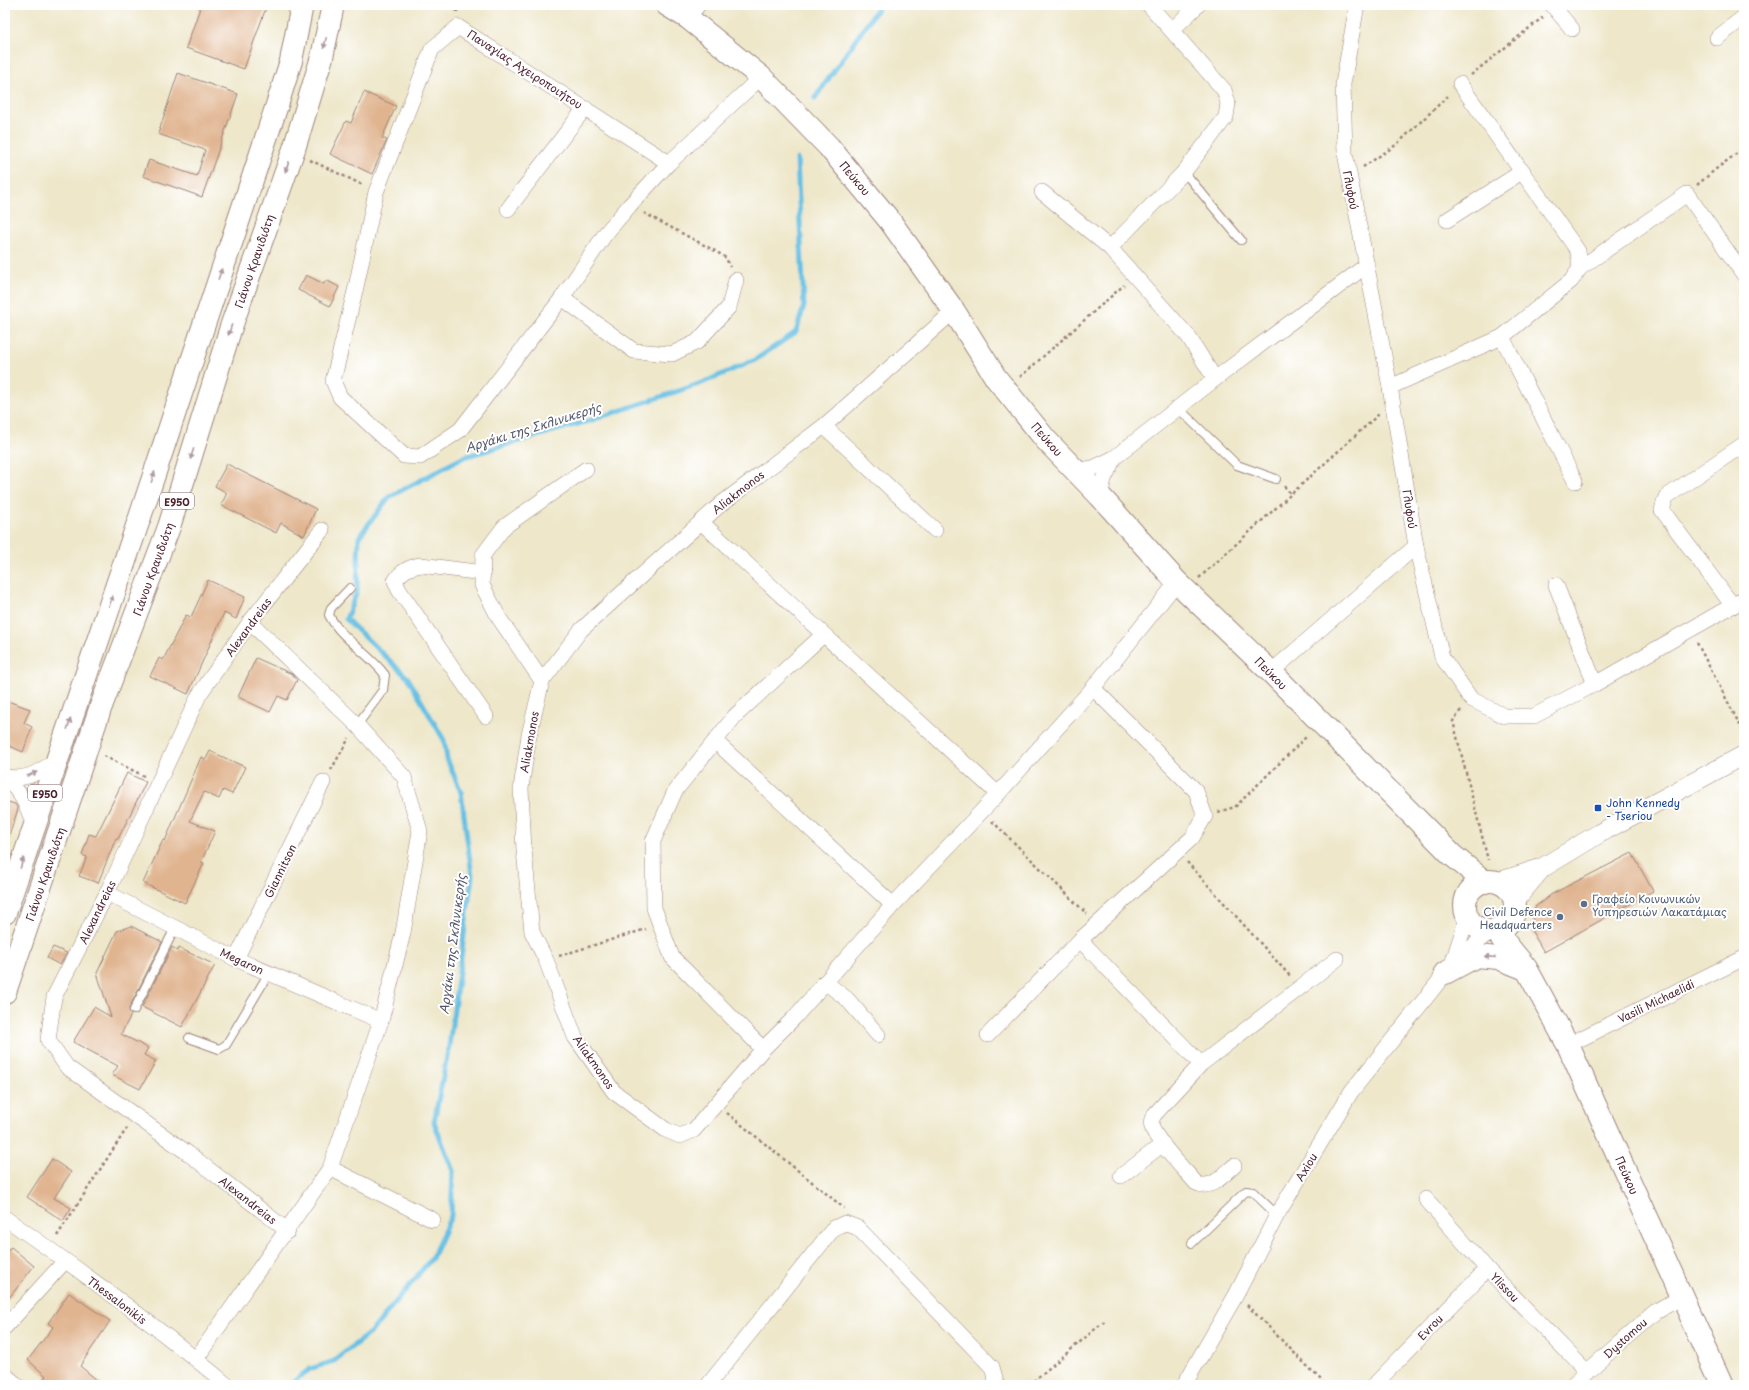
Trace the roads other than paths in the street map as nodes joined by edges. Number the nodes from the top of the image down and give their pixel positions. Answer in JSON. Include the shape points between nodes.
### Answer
{"nodes":[{"id":1,"x":302,"y":5,"type":"edge"},
{"id":2,"x":334,"y":5,"type":"edge"},
{"id":3,"x":667,"y":5,"type":"edge"},
{"id":4,"x":1149,"y":5,"type":"edge"},
{"id":5,"x":1198,"y":5,"type":"edge"},
{"id":6,"x":1357,"y":5,"type":"edge"},
{"id":7,"x":1553,"y":6,"type":"edge"},
{"id":8,"x":693,"y":12,"type":"edge"},
{"id":9,"x":1744,"y":17,"type":"edge"},
{"id":10,"x":1572,"y":29,"type":"dead end"},
{"id":11,"x":1172,"y":30,"type":"junction"},
{"id":12,"x":1717,"y":38,"type":"dead end"},
{"id":13,"x":761,"y":77,"type":"junction"},
{"id":14,"x":1460,"y":84,"type":"road end"},
{"id":15,"x":585,"y":108,"type":"junction"},
{"id":16,"x":669,"y":163,"type":"junction"},
{"id":17,"x":1523,"y":171,"type":"junction"},
{"id":18,"x":1184,"y":172,"type":"junction"},
{"id":19,"x":1042,"y":192,"type":"dead end"},
{"id":20,"x":508,"y":209,"type":"dead end"},
{"id":21,"x":1447,"y":220,"type":"dead end"},
{"id":22,"x":1241,"y":240,"type":"dead end"},
{"id":23,"x":1110,"y":248,"type":"junction"},
{"id":24,"x":1367,"y":265,"type":"junction"},
{"id":25,"x":1580,"y":268,"type":"junction"},
{"id":26,"x":1744,"y":275,"type":"edge"},
{"id":27,"x":736,"y":280,"type":"road end"},
{"id":28,"x":562,"y":298,"type":"junction"},
{"id":29,"x":954,"y":311,"type":"junction"},
{"id":30,"x":1502,"y":337,"type":"junction"},
{"id":31,"x":1215,"y":379,"type":"junction"},
{"id":32,"x":1392,"y":394,"type":"junction"},
{"id":33,"x":1178,"y":408,"type":"junction"},
{"id":34,"x":824,"y":426,"type":"junction"},
{"id":35,"x":1744,"y":444,"type":"edge"},
{"id":36,"x":1114,"y":458,"type":"junction"},
{"id":37,"x":586,"y":469,"type":"dead end"},
{"id":38,"x":1075,"y":471,"type":"junction"},
{"id":39,"x":1276,"y":479,"type":"dead end"},
{"id":40,"x":1575,"y":481,"type":"dead end"},
{"id":41,"x":1100,"y":496,"type":"junction"},
{"id":42,"x":701,"y":522,"type":"junction"},
{"id":43,"x":322,"y":530,"type":"dead end"},
{"id":44,"x":935,"y":530,"type":"dead end"},
{"id":45,"x":1416,"y":546,"type":"junction"},
{"id":46,"x":483,"y":573,"type":"junction"},
{"id":47,"x":1556,"y":585,"type":"dead end"},
{"id":48,"x":1181,"y":586,"type":"junction"},
{"id":49,"x":350,"y":588,"type":"dead end"},
{"id":50,"x":1739,"y":602,"type":"edge"},
{"id":51,"x":250,"y":622,"type":"junction"},
{"id":52,"x":823,"y":635,"type":"junction"},
{"id":53,"x":1271,"y":672,"type":"junction"},
{"id":54,"x":542,"y":681,"type":"junction"},
{"id":55,"x":1596,"y":684,"type":"junction"},
{"id":56,"x":1093,"y":688,"type":"junction"},
{"id":57,"x":486,"y":716,"type":"dead end"},
{"id":58,"x":357,"y":725,"type":"junction"},
{"id":59,"x":715,"y":741,"type":"junction"},
{"id":60,"x":1744,"y":755,"type":"edge"},
{"id":61,"x":56,"y":761,"type":"junction"},
{"id":62,"x":5,"y":778,"type":"edge"},
{"id":63,"x":323,"y":782,"type":"road end"},
{"id":64,"x":998,"y":794,"type":"junction"},
{"id":65,"x":34,"y":826,"type":"junction"},
{"id":66,"x":1452,"y":855,"type":"junction"},
{"id":67,"x":1542,"y":868,"type":"junction"},
{"id":68,"x":1492,"y":882,"type":"junction"},
{"id":69,"x":106,"y":893,"type":"junction"},
{"id":70,"x":893,"y":905,"type":"junction"},
{"id":71,"x":1467,"y":907,"type":"junction"},
{"id":72,"x":5,"y":913,"type":"edge"},
{"id":73,"x":1503,"y":920,"type":"junction"},
{"id":74,"x":175,"y":928,"type":"junction"},
{"id":75,"x":1080,"y":940,"type":"junction"},
{"id":76,"x":1744,"y":958,"type":"edge"},
{"id":77,"x":236,"y":959,"type":"junction"},
{"id":78,"x":1337,"y":959,"type":"dead end"},
{"id":79,"x":1449,"y":969,"type":"junction"},
{"id":80,"x":1526,"y":969,"type":"junction"},
{"id":81,"x":269,"y":973,"type":"junction"},
{"id":82,"x":825,"y":982,"type":"junction"},
{"id":83,"x":5,"y":992,"type":"edge"},
{"id":84,"x":134,"y":1010,"type":"dead end"},
{"id":85,"x":381,"y":1021,"type":"junction"},
{"id":86,"x":988,"y":1035,"type":"dead end"},
{"id":87,"x":878,"y":1036,"type":"dead end"},
{"id":88,"x":189,"y":1038,"type":"dead end"},
{"id":89,"x":1568,"y":1045,"type":"junction"},
{"id":90,"x":763,"y":1050,"type":"junction"},
{"id":91,"x":1201,"y":1064,"type":"junction"},
{"id":92,"x":1163,"y":1144,"type":"junction"},
{"id":93,"x":1234,"y":1166,"type":"dead end"},
{"id":94,"x":330,"y":1168,"type":"junction"},
{"id":95,"x":1121,"y":1176,"type":"dead end"},
{"id":96,"x":1426,"y":1200,"type":"dead end"},
{"id":97,"x":1277,"y":1215,"type":"junction"},
{"id":98,"x":5,"y":1218,"type":"edge"},
{"id":99,"x":433,"y":1220,"type":"dead end"},
{"id":100,"x":288,"y":1231,"type":"junction"},
{"id":101,"x":1192,"y":1243,"type":"dead end"},
{"id":102,"x":65,"y":1260,"type":"junction"},
{"id":103,"x":1487,"y":1269,"type":"junction"},
{"id":104,"x":1682,"y":1297,"type":"junction"},
{"id":105,"x":5,"y":1327,"type":"edge"},
{"id":106,"x":196,"y":1359,"type":"junction"},
{"id":107,"x":1587,"y":1372,"type":"junction"},
{"id":108,"x":5,"y":1375,"type":"edge"},
{"id":109,"x":17,"y":1385,"type":"edge"},
{"id":110,"x":227,"y":1385,"type":"edge"},
{"id":111,"x":708,"y":1385,"type":"edge"},
{"id":112,"x":996,"y":1385,"type":"edge"},
{"id":113,"x":1184,"y":1385,"type":"edge"},
{"id":114,"x":1374,"y":1385,"type":"edge"},
{"id":115,"x":1572,"y":1385,"type":"edge"},
{"id":116,"x":1722,"y":1385,"type":"edge"}],
"edges":[{"from":61,"to":1,"type":"main road","number":"E950","one_way":true,"via":[[291,61]]},
{"from":2,"to":83,"type":"main road","name":"Γιάνου Κρανιδιότη","number":"E950","one_way":true,"via":[[322,57],[293,152],[231,327],[169,527],[88,747]]},
{"from":3,"to":8,"type":"main road","name":"Πεύκου"},
{"from":4,"to":11,"type":"street"},
{"from":5,"to":11,"type":"street"},
{"from":6,"to":24,"type":"street","name":"Γλυφού","via":[[1344,84],[1345,153]]},
{"from":7,"to":10,"type":"street"},
{"from":8,"to":13,"type":"main road","name":"Πεύκου"},
{"from":9,"to":12,"type":"street"},
{"from":11,"to":18,"type":"street","via":[[1224,90],[1228,103],[1226,117]]},
{"from":13,"to":16,"type":"street","name":"Παναγίας Αχειροποιήτου"},
{"from":13,"to":29,"type":"main road","name":"Πεύκου","via":[[829,147],[890,221]]},
{"from":14,"to":17,"type":"street"},
{"from":15,"to":16,"type":"street","name":"Παναγίας Αχειροποιήτου"},
{"from":15,"to":20,"type":"street"},
{"from":15,"to":28,"type":"street","name":"Παναγίας Αχειροποιήτου","via":[[458,27],[432,49],[376,192],[333,381],[340,397],[404,456],[420,457],[460,430]]},
{"from":16,"to":28,"type":"street","name":"Παναγίας Αχειροποιήτου","via":[[606,233]]},
{"from":17,"to":21,"type":"street"},
{"from":17,"to":25,"type":"street","via":[[1578,251]]},
{"from":18,"to":22,"type":"lane"},
{"from":18,"to":23,"type":"street"},
{"from":19,"to":23,"type":"street"},
{"from":23,"to":31,"type":"street","via":[[1188,336]]},
{"from":24,"to":31,"type":"street"},
{"from":24,"to":32,"type":"street","name":"Γλυφού"},
{"from":25,"to":26,"type":"street","via":[[1688,194]]},
{"from":25,"to":30,"type":"street","via":[[1571,281]]},
{"from":27,"to":28,"type":"street","via":[[729,307],[697,342],[672,354],[634,351]]},
{"from":29,"to":34,"type":"street","name":"Aliakmonos"},
{"from":29,"to":38,"type":"main road","name":"Πεύκου","via":[[1006,390]]},
{"from":30,"to":32,"type":"street"},
{"from":30,"to":40,"type":"street"},
{"from":31,"to":33,"type":"street"},
{"from":32,"to":45,"type":"street","name":"Γλυφού"},
{"from":33,"to":36,"type":"street"},
{"from":33,"to":39,"type":"lane","via":[[1237,465]]},
{"from":34,"to":42,"type":"street","name":"Aliakmonos","via":[[720,504]]},
{"from":34,"to":44,"type":"street"},
{"from":35,"to":50,"type":"street","via":[[1666,497],[1662,510]]},
{"from":36,"to":38,"type":"street","via":[[1094,468]]},
{"from":36,"to":41,"type":"street","via":[[1104,479]]},
{"from":37,"to":46,"type":"street","via":[[504,527],[483,555]]},
{"from":38,"to":41,"type":"main road","name":"Πεύκου"},
{"from":41,"to":48,"type":"main road","name":"Πεύκου"},
{"from":42,"to":52,"type":"street"},
{"from":42,"to":54,"type":"street","name":"Aliakmonos","via":[[581,630]]},
{"from":43,"to":51,"type":"street","name":"Alexandreias"},
{"from":45,"to":53,"type":"street"},
{"from":45,"to":55,"type":"street","name":"Γλυφού","via":[[1442,657],[1471,699],[1504,716],[1534,716]]},
{"from":46,"to":54,"type":"street","via":[[482,585],[499,618]]},
{"from":46,"to":57,"type":"street","via":[[421,565],[400,572],[395,581]]},
{"from":47,"to":55,"type":"street"},
{"from":48,"to":53,"type":"main road","name":"Πεύκου"},
{"from":48,"to":56,"type":"street","name":"Aliakmonos"},
{"from":49,"to":58,"type":"lane","via":[[331,608],[329,615],[334,624],[377,664],[385,675],[383,690]]},
{"from":50,"to":55,"type":"street","name":"Γλυφού"},
{"from":51,"to":58,"type":"street"},
{"from":51,"to":69,"type":"street","name":"Alexandreias","via":[[200,695]]},
{"from":52,"to":59,"type":"street","via":[[735,716]]},
{"from":52,"to":64,"type":"street"},
{"from":53,"to":66,"type":"main road","name":"Πεύκου"},
{"from":54,"to":90,"type":"street","name":"Aliakmonos","via":[[529,735],[522,788],[524,850],[532,932],[546,960],[575,1037],[614,1092],[666,1130],[680,1136],[694,1130]]},
{"from":56,"to":64,"type":"street","name":"Aliakmonos"},
{"from":56,"to":75,"type":"street","via":[[1196,791],[1205,816],[1192,838],[1178,852]]},
{"from":58,"to":85,"type":"street","via":[[404,777],[420,831],[403,933]]},
{"from":59,"to":70,"type":"street"},
{"from":59,"to":90,"type":"street","via":[[675,792],[653,841],[654,908],[672,956]]},
{"from":60,"to":67,"type":"street","via":[[1600,833]]},
{"from":62,"to":61,"type":"street","one_way":true,"via":[[21,779]]},
{"from":61,"to":65,"type":"main road","number":"E950"},
{"from":62,"to":65,"type":"street","via":[[26,801]]},
{"from":63,"to":77,"type":"street","name":"Giannitson"},
{"from":64,"to":70,"type":"street","name":"Aliakmonos"},
{"from":72,"to":65,"type":"main road","number":"E950","one_way":true},
{"from":66,"to":68,"type":"main road","name":"Πεύκου"},
{"from":66,"to":71,"type":"main road","name":"Πεύκου"},
{"from":67,"to":68,"type":"street"},
{"from":67,"to":73,"type":"street"},
{"from":68,"to":71,"type":"main road","via":[[1473,888]]},
{"from":68,"to":73,"type":"main road","via":[[1508,889]]},
{"from":69,"to":74,"type":"street","name":"Megaron"},
{"from":69,"to":100,"type":"street","name":"Alexandreias","via":[[54,997],[48,1040],[67,1066]]},
{"from":70,"to":82,"type":"street","name":"Aliakmonos"},
{"from":71,"to":73,"type":"main road","via":[[1475,925]]},
{"from":71,"to":79,"type":"street","name":"Axiou"},
{"from":73,"to":79,"type":"street","name":"Axiou"},
{"from":73,"to":80,"type":"main road","name":"Πεύκου"},
{"from":74,"to":77,"type":"street","name":"Megaron"},
{"from":74,"to":84,"type":"lane"},
{"from":75,"to":86,"type":"street"},
{"from":75,"to":91,"type":"street"},
{"from":76,"to":89,"type":"street","name":"Vasili Michaelidi"},
{"from":77,"to":81,"type":"street","name":"Megaron"},
{"from":78,"to":91,"type":"street"},
{"from":80,"to":79,"type":"main road","one_way":true,"via":[[1498,958],[1477,956]]},
{"from":79,"to":97,"type":"street","name":"Axiou","via":[[1351,1092]]},
{"from":80,"to":89,"type":"main road","name":"Πεύκου"},
{"from":81,"to":85,"type":"street","name":"Megaron"},
{"from":81,"to":88,"type":"lane","via":[[226,1046],[219,1049]]},
{"from":82,"to":87,"type":"street","via":[[847,999]]},
{"from":82,"to":90,"type":"street","name":"Aliakmonos"},
{"from":85,"to":94,"type":"street"},
{"from":89,"to":104,"type":"main road","name":"Πεύκου"},
{"from":91,"to":92,"type":"street","via":[[1151,1121]]},
{"from":92,"to":93,"type":"street","via":[[1196,1183],[1202,1186],[1209,1186]]},
{"from":92,"to":95,"type":"street"},
{"from":94,"to":99,"type":"street"},
{"from":94,"to":100,"type":"street"},
{"from":96,"to":103,"type":"street","name":"Ylissou"},
{"from":97,"to":101,"type":"lane","via":[[1253,1192],[1246,1191]]},
{"from":97,"to":113,"type":"street","name":"Axiou","via":[[1236,1295]]},
{"from":98,"to":102,"type":"street","name":"Thessalonikis"},
{"from":100,"to":106,"type":"street"},
{"from":102,"to":105,"type":"street"},
{"from":102,"to":106,"type":"street","name":"Thessalonikis"},
{"from":103,"to":107,"type":"street","name":"Ylissou"},
{"from":103,"to":114,"type":"street","name":"Evrou"},
{"from":104,"to":107,"type":"street","name":"Dystomou","via":[[1656,1311]]},
{"from":104,"to":116,"type":"main road","name":"Πεύκου"},
{"from":106,"to":110,"type":"street","name":"Thessalonikis"},
{"from":107,"to":115,"type":"street","name":"Dystomou"},
{"from":108,"to":109,"type":"street"},
{"from":111,"to":112,"type":"street","via":[[834,1228],[845,1223],[858,1228],[992,1367]]}]}
